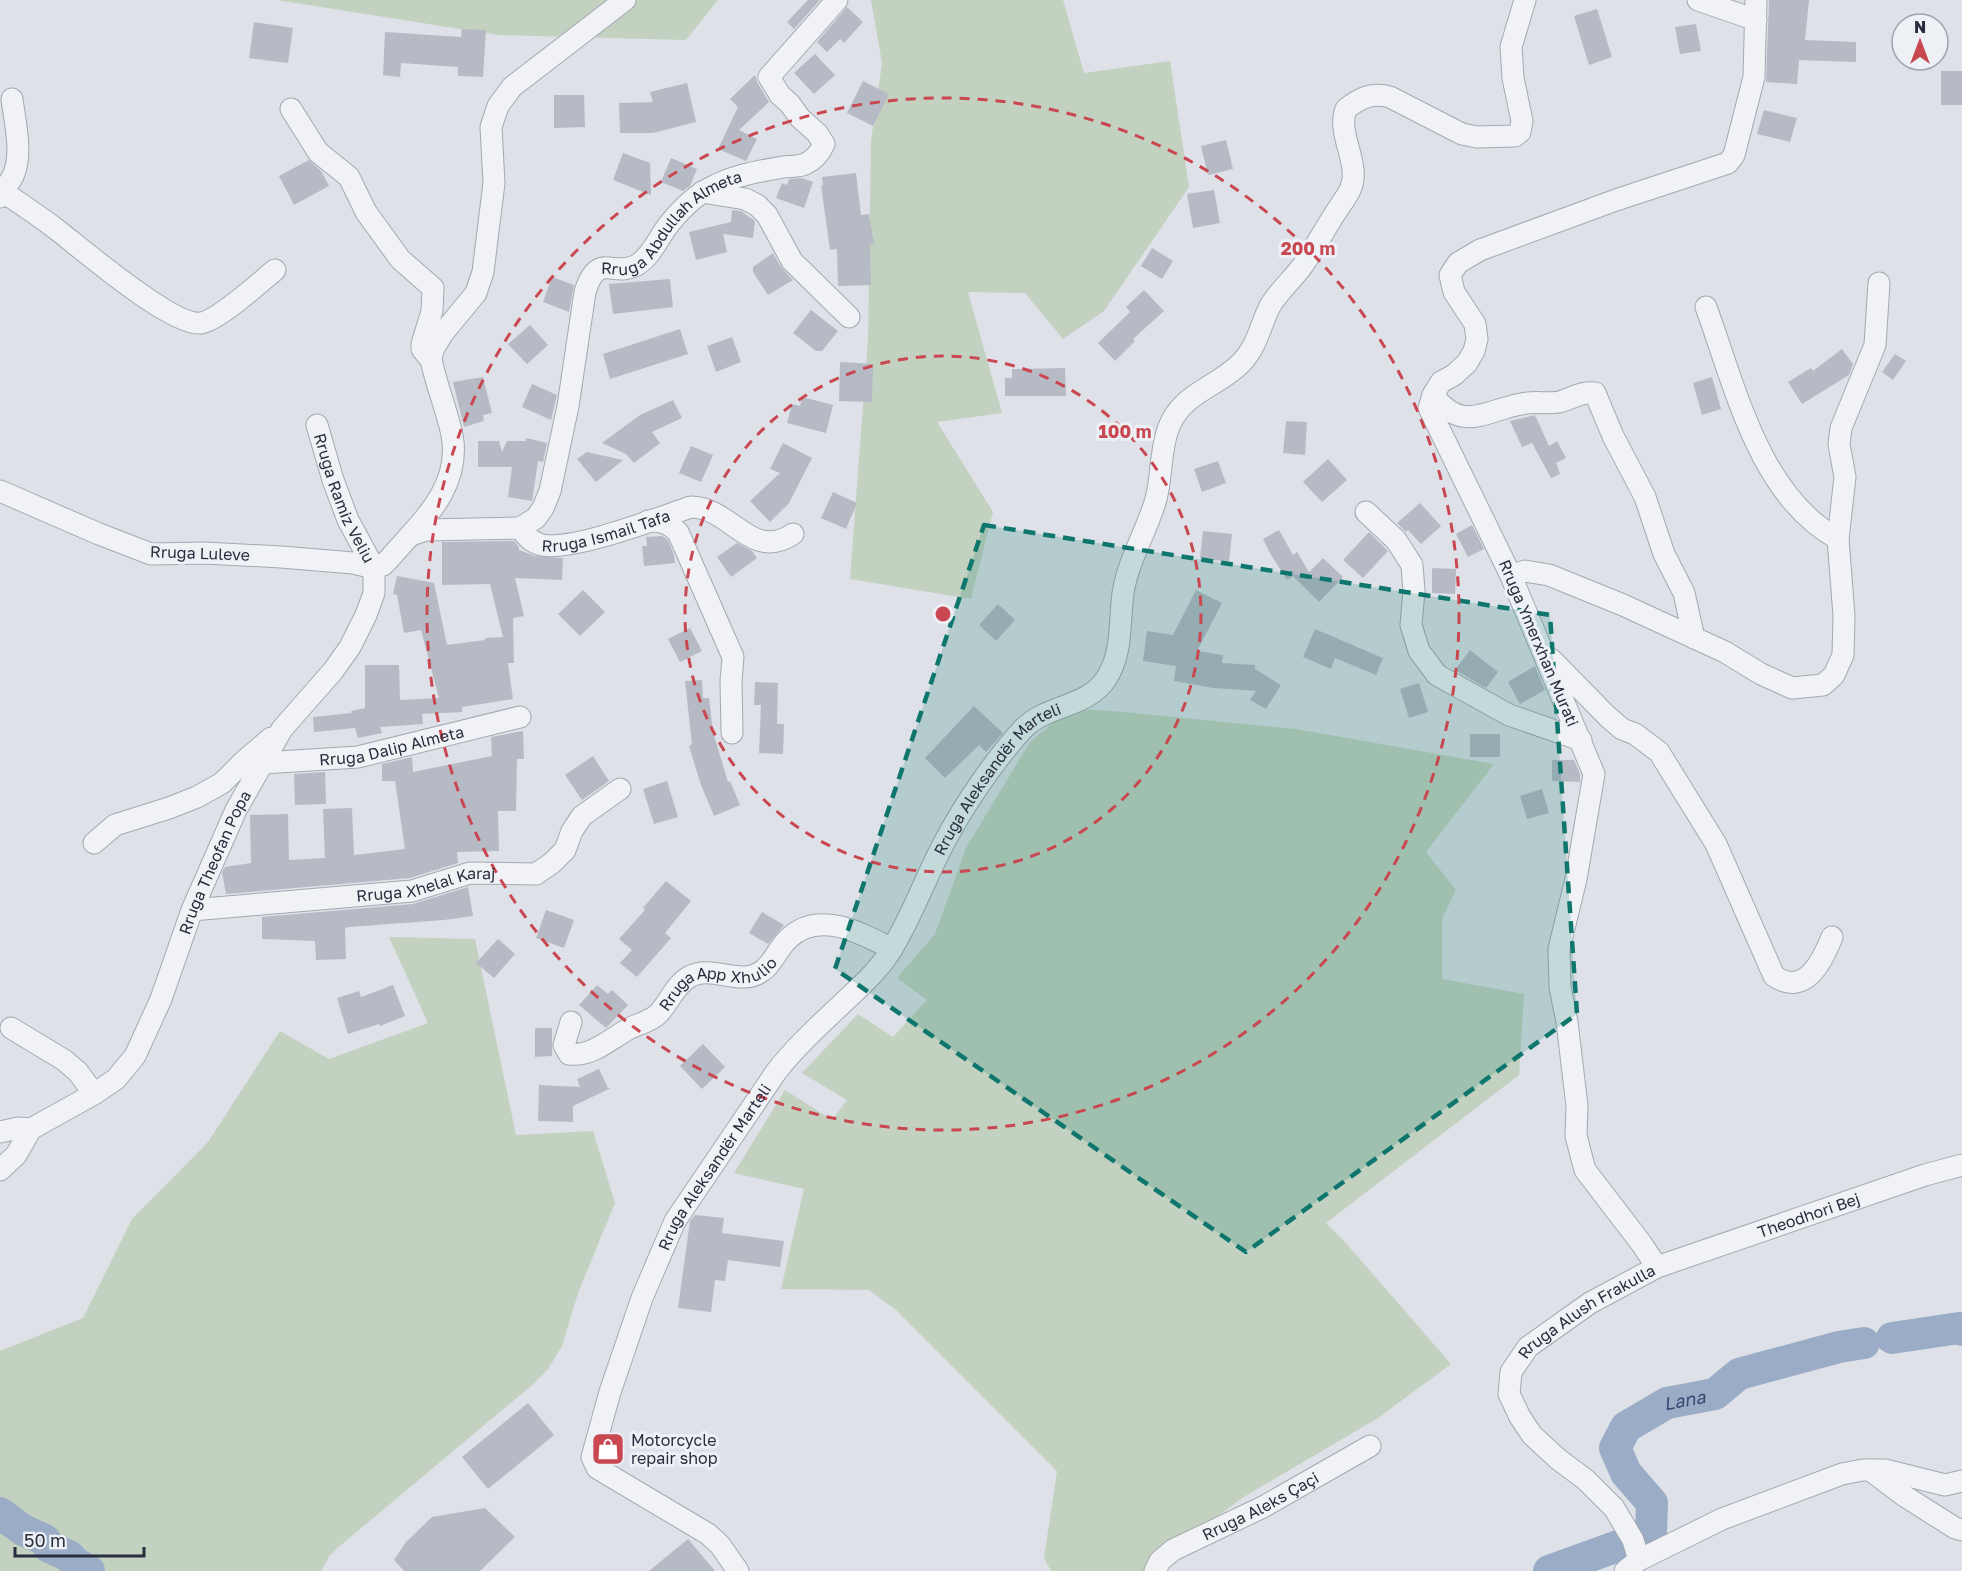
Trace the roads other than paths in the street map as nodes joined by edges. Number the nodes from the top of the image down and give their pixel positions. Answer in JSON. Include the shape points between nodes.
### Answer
{"nodes":[{"id":1,"x":625,"y":0,"type":"edge"},
{"id":2,"x":837,"y":0,"type":"edge"},
{"id":3,"x":1525,"y":0,"type":"edge"},
{"id":4,"x":1698,"y":0,"type":"edge"},
{"id":5,"x":1756,"y":10,"type":"edge"},
{"id":6,"x":12,"y":99,"type":"dead end"},
{"id":7,"x":291,"y":109,"type":"dead end"},
{"id":8,"x":702,"y":192,"type":"junction"},
{"id":9,"x":2,"y":195,"type":"edge"},
{"id":10,"x":275,"y":270,"type":"dead end"},
{"id":11,"x":1879,"y":283,"type":"dead end"},
{"id":12,"x":1706,"y":307,"type":"dead end"},
{"id":13,"x":849,"y":317,"type":"dead end"},
{"id":14,"x":431,"y":359,"type":"junction"},
{"id":15,"x":1433,"y":395,"type":"junction"},
{"id":16,"x":317,"y":425,"type":"dead end"},
{"id":17,"x":0,"y":491,"type":"edge"},
{"id":18,"x":1366,"y":512,"type":"dead end"},
{"id":19,"x":648,"y":521,"type":"junction"},
{"id":20,"x":520,"y":528,"type":"junction"},
{"id":21,"x":793,"y":534,"type":"dead end"},
{"id":22,"x":411,"y":535,"type":"junction"},
{"id":23,"x":1838,"y":539,"type":"junction"},
{"id":24,"x":374,"y":568,"type":"junction"},
{"id":25,"x":1511,"y":576,"type":"junction"},
{"id":26,"x":1694,"y":638,"type":"junction"},
{"id":27,"x":1542,"y":650,"type":"junction"},
{"id":28,"x":520,"y":717,"type":"dead end"},
{"id":29,"x":282,"y":729,"type":"junction"},
{"id":30,"x":732,"y":733,"type":"dead end"},
{"id":31,"x":1581,"y":740,"type":"junction"},
{"id":32,"x":263,"y":763,"type":"junction"},
{"id":33,"x":620,"y":789,"type":"dead end"},
{"id":34,"x":94,"y":843,"type":"dead end"},
{"id":35,"x":192,"y":910,"type":"junction"},
{"id":36,"x":1832,"y":937,"type":"dead end"},
{"id":37,"x":892,"y":949,"type":"junction"},
{"id":38,"x":571,"y":1022,"type":"dead end"},
{"id":39,"x":11,"y":1029,"type":"dead end"},
{"id":40,"x":94,"y":1094,"type":"junction"},
{"id":41,"x":31,"y":1129,"type":"junction"},
{"id":42,"x":0,"y":1132,"type":"edge"},
{"id":43,"x":1962,"y":1165,"type":"edge"},
{"id":44,"x":0,"y":1170,"type":"edge"},
{"id":45,"x":1657,"y":1267,"type":"junction"},
{"id":46,"x":1370,"y":1446,"type":"dead end"},
{"id":47,"x":1870,"y":1470,"type":"junction"},
{"id":48,"x":1962,"y":1481,"type":"edge"},
{"id":49,"x":1962,"y":1530,"type":"edge"},
{"id":50,"x":1632,"y":1566,"type":"edge"},
{"id":51,"x":738,"y":1571,"type":"edge"},
{"id":52,"x":1155,"y":1571,"type":"edge"}],
"edges":[{"from":1,"to":14,"type":"street","via":[[512,87],[498,105],[491,127],[494,183],[483,272],[476,293],[443,333]]},
{"from":2,"to":8,"type":"street","name":"Rruga Abdullah Almeta","via":[[769,77],[780,96],[818,133],[824,144],[819,155],[806,164],[747,174]]},
{"from":3,"to":37,"type":"street","name":"Rruga Aleksandër Marteli","via":[[1511,47],[1522,121],[1515,136],[1470,136],[1380,95],[1368,96],[1346,109],[1343,122],[1352,188],[1303,264],[1271,304],[1254,346],[1240,364],[1190,397],[1176,412],[1168,431],[1156,499],[1133,555],[1123,593],[1121,635],[1113,668],[1092,694],[1042,714],[1024,729],[989,772],[945,840]]},
{"from":4,"to":5,"type":"street"},
{"from":5,"to":15,"type":"street","via":[[1754,77],[1734,155],[1728,163],[1480,250],[1458,263],[1450,275],[1454,292],[1475,324],[1477,339],[1467,363],[1441,382]]},
{"from":6,"to":9,"type":"street","via":[[16,163]]},
{"from":7,"to":14,"type":"street","via":[[318,152],[349,177],[366,212],[400,259],[433,288],[432,311],[422,344]]},
{"from":8,"to":13,"type":"street","via":[[745,199],[757,206],[792,261]]},
{"from":8,"to":20,"type":"street","name":"Rruga Abdullah Almeta","via":[[669,223],[641,262],[634,267],[597,270],[588,281],[550,491],[536,518]]},
{"from":9,"to":10,"type":"street","via":[[54,227],[157,305],[191,322],[201,323],[217,316]]},
{"from":11,"to":23,"type":"street","via":[[1875,345],[1841,428],[1839,444],[1845,477]]},
{"from":12,"to":23,"type":"street","via":[[1748,426],[1771,471],[1804,513],[1821,530]]},
{"from":14,"to":22,"type":"street","via":[[452,435],[454,458],[448,483],[437,504]]},
{"from":15,"to":25,"type":"street","name":"Rruga Ymerxhan Murati","via":[[1429,408]]},
{"from":15,"to":26,"type":"street","via":[[1443,408],[1468,418],[1523,403],[1556,402],[1595,393],[1646,497],[1664,554],[1684,594]]},
{"from":16,"to":24,"type":"street","name":"Rruga Ramiz Veliu","via":[[344,510]]},
{"from":17,"to":24,"type":"street","name":"Rruga Luleve","via":[[151,554],[281,556],[353,562]]},
{"from":18,"to":31,"type":"street","name":"Rruga Ymerxhan Murati","via":[[1396,540],[1412,565],[1411,625],[1419,651],[1437,675],[1509,715]]},
{"from":19,"to":20,"type":"street","name":"Rruga Ismail Tafa","via":[[551,546],[532,541]]},
{"from":19,"to":21,"type":"street","name":"Rruga Ismail Tafa","via":[[696,507],[764,543],[777,543]]},
{"from":19,"to":30,"type":"street","via":[[662,521],[678,532],[733,657]]},
{"from":20,"to":22,"type":"street","name":"Rruga Ismail Tafa","via":[[426,530]]},
{"from":22,"to":24,"type":"street","via":[[383,565]]},
{"from":23,"to":26,"type":"street","via":[[1843,655],[1834,675],[1823,685],[1792,688]]},
{"from":24,"to":29,"type":"street","name":"Rruga Theofan Popa","via":[[374,593],[350,647]]},
{"from":25,"to":26,"type":"street","via":[[1525,571],[1549,575]]},
{"from":25,"to":27,"type":"street","name":"Rruga Ymerxhan Murati"},
{"from":27,"to":31,"type":"street","name":"Rruga Ymerxhan Murati"},
{"from":27,"to":36,"type":"street","via":[[1607,716],[1659,752],[1716,844],[1774,976],[1795,984],[1806,978],[1825,956]]},
{"from":28,"to":32,"type":"street","name":"Rruga Dalip Almeta","via":[[358,757]]},
{"from":29,"to":32,"type":"street","name":"Rruga Theofan Popa"},
{"from":29,"to":34,"type":"street","via":[[222,783],[169,808],[115,825]]},
{"from":31,"to":45,"type":"street","name":"Rruga Alush Frakulla","via":[[1594,774],[1593,787],[1559,949],[1560,987],[1577,1106],[1575,1136],[1585,1170]]},
{"from":32,"to":35,"type":"street","name":"Rruga Theofan Popa","via":[[236,810]]},
{"from":33,"to":35,"type":"street","name":"Rruga Xhelal Karaj","via":[[582,816],[565,850],[536,874],[470,873],[412,891]]},
{"from":35,"to":40,"type":"street","name":"Rruga Theofan Popa","via":[[161,999],[135,1056],[116,1079]]},
{"from":37,"to":38,"type":"street","name":"Rruga App Xhulio","via":[[860,933],[818,924],[800,929],[787,939],[764,971],[752,977],[692,976],[657,1015],[597,1049],[569,1054],[564,1044]]},
{"from":37,"to":51,"type":"street","name":"Rruga Aleksandër Marteli","via":[[870,977],[794,1050],[684,1205],[642,1298],[592,1457],[597,1468],[708,1534]]},
{"from":39,"to":40,"type":"street","via":[[64,1060]]},
{"from":40,"to":41,"type":"street","name":"Rruga Theofan Popa"},
{"from":41,"to":42,"type":"street"},
{"from":41,"to":44,"type":"street","via":[[16,1155]]},
{"from":43,"to":45,"type":"street","name":"Theodhori Bej"},
{"from":45,"to":50,"type":"street","name":"Rruga Alush Frakulla","via":[[1590,1303],[1528,1347],[1510,1372],[1509,1394],[1532,1435],[1586,1479],[1614,1508],[1630,1534]]},
{"from":46,"to":52,"type":"street","name":"Rruga Aleks Çaçi","via":[[1263,1507],[1173,1550]]},
{"from":47,"to":48,"type":"street","via":[[1945,1485]]},
{"from":47,"to":49,"type":"street"},
{"from":47,"to":50,"type":"street","via":[[1842,1474],[1722,1519]]}]}
